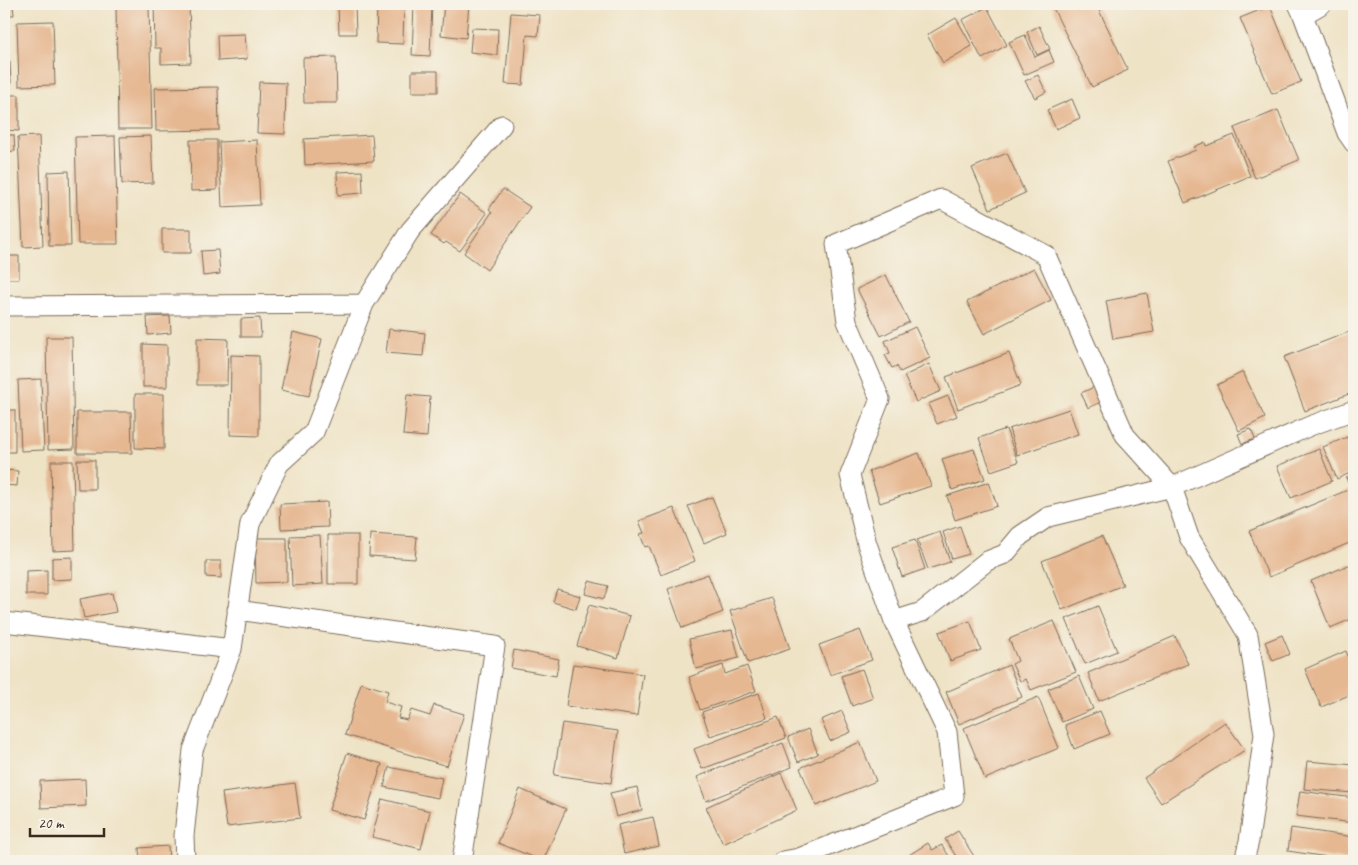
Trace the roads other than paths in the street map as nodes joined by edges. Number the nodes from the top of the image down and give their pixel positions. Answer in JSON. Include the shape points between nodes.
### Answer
{"nodes":[{"id":1,"x":1322,"y":4,"type":"edge"},
{"id":2,"x":1300,"y":9,"type":"edge"},
{"id":3,"x":502,"y":125,"type":"dead end"},
{"id":4,"x":1354,"y":143,"type":"edge"},
{"id":5,"x":364,"y":304,"type":"junction"},
{"id":6,"x":4,"y":306,"type":"edge"},
{"id":7,"x":1354,"y":410,"type":"edge"},
{"id":8,"x":1172,"y":487,"type":"junction"},
{"id":9,"x":237,"y":610,"type":"junction"},
{"id":10,"x":894,"y":621,"type":"junction"},
{"id":11,"x":4,"y":622,"type":"edge"},
{"id":12,"x":232,"y":649,"type":"junction"},
{"id":13,"x":185,"y":861,"type":"edge"},
{"id":14,"x":462,"y":861,"type":"edge"},
{"id":15,"x":783,"y":861,"type":"edge"},
{"id":16,"x":1244,"y":861,"type":"edge"}],
"edges":[{"from":1,"to":2,"type":"street"},
{"from":2,"to":4,"type":"street","via":[[1347,133]]},
{"from":3,"to":5,"type":"street","via":[[410,231]]},
{"from":5,"to":6,"type":"street"},
{"from":5,"to":9,"type":"street","via":[[314,432],[279,464],[250,524]]},
{"from":7,"to":8,"type":"street"},
{"from":8,"to":10,"type":"street","via":[[1048,516],[1020,536],[1004,554],[987,561],[922,612]]},
{"from":8,"to":10,"type":"street","via":[[1125,435],[1046,255],[941,199],[836,244],[847,321],[880,399],[850,475],[867,544]]},
{"from":8,"to":16,"type":"street","via":[[1190,537],[1248,634],[1264,734]]},
{"from":9,"to":12,"type":"street"},
{"from":9,"to":14,"type":"street","via":[[495,646]]},
{"from":10,"to":15,"type":"street","via":[[947,732],[954,796],[799,858]]},
{"from":11,"to":12,"type":"street"},
{"from":12,"to":13,"type":"street","via":[[193,750],[184,836]]}]}
